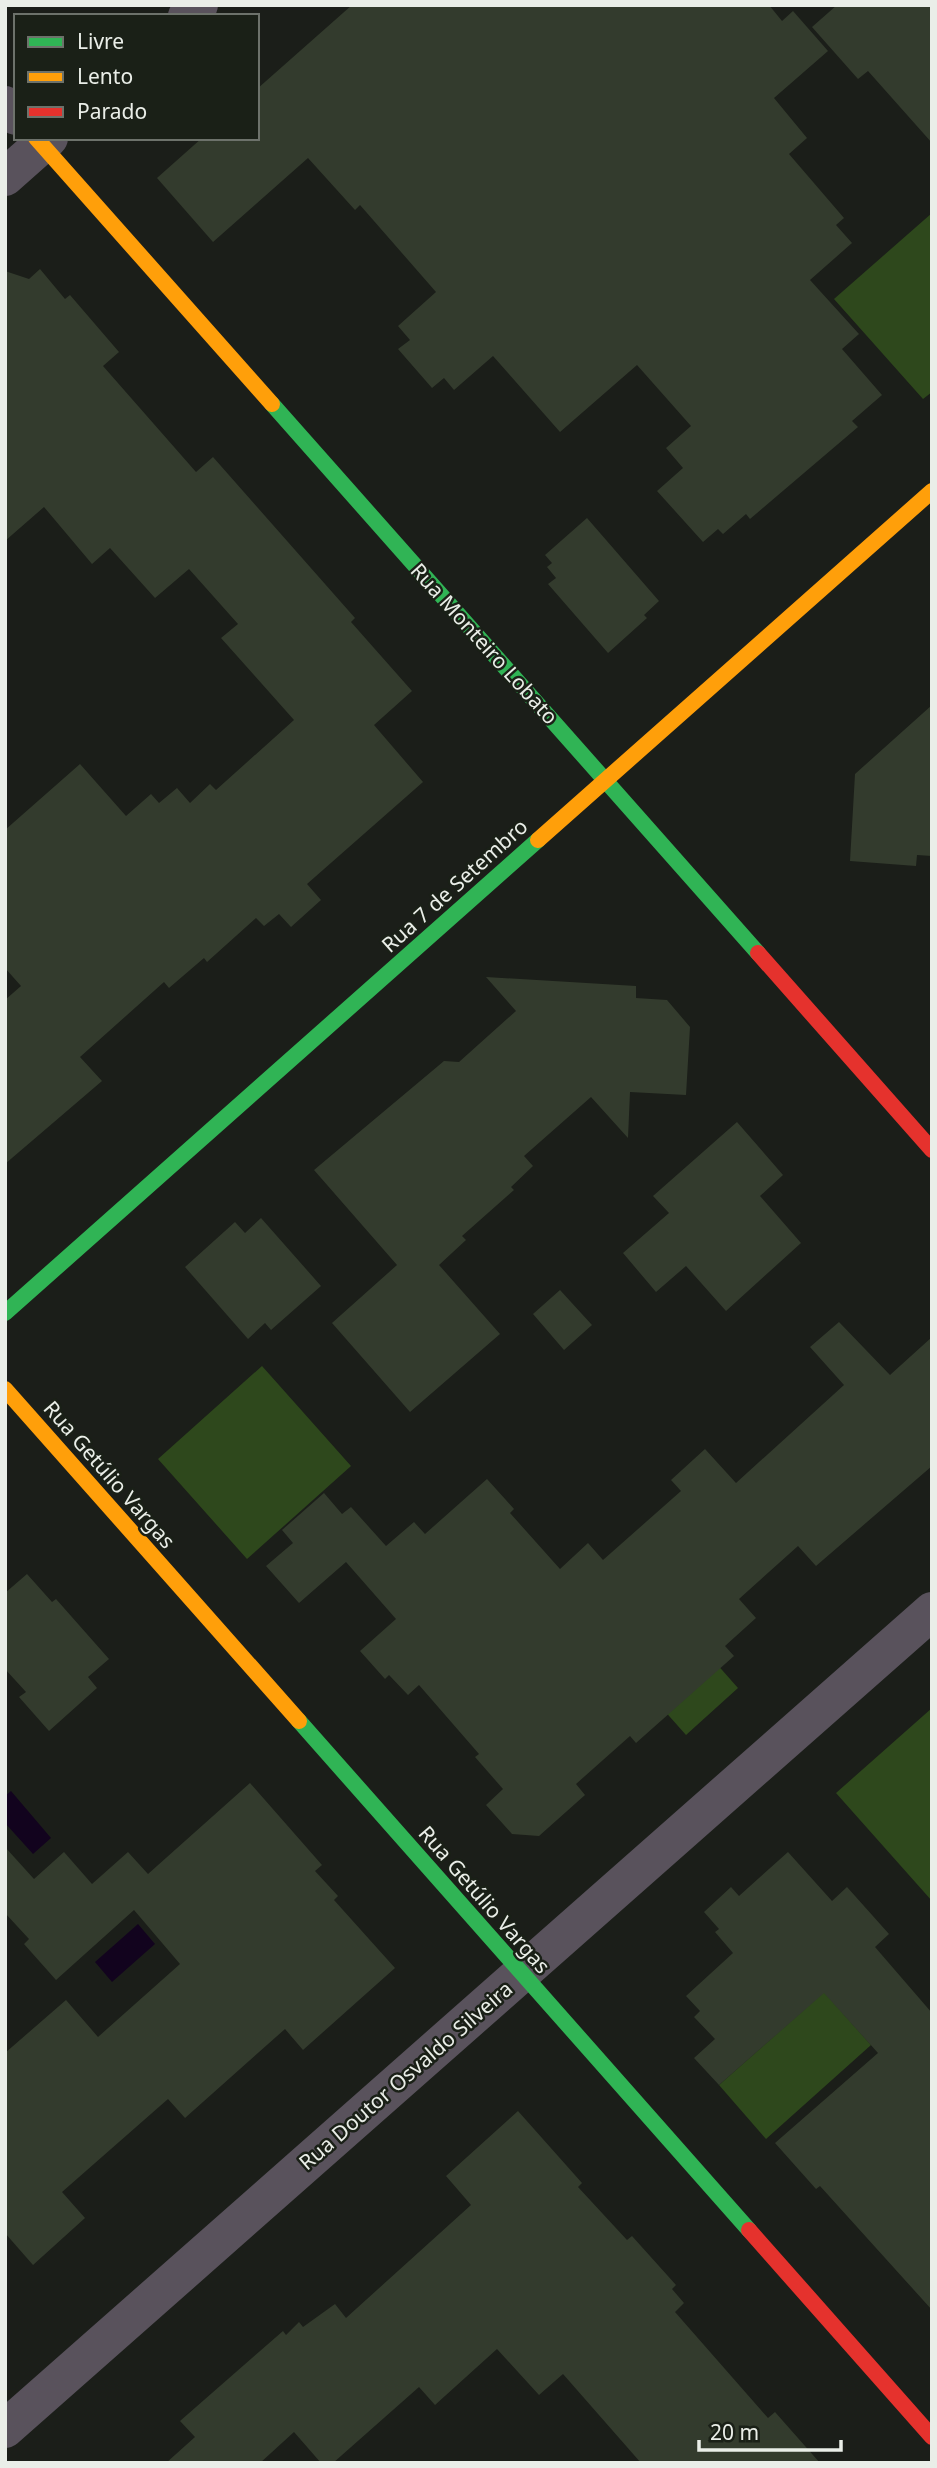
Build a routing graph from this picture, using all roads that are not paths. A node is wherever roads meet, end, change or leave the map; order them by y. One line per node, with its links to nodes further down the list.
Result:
1 (42, 140): 2 (street); 4 (street, Rua Monteiro Lobato)
2 (5, 177)
3 (932, 491): 4 (street, Rua 7 de Setembro)
4 (605, 781): 5 (street, Rua Monteiro Lobato); 6 (street, Rua 7 de Setembro)
5 (932, 1150)
6 (5, 1313)
7 (5, 1389): 9 (street, Rua Getúlio Vargas)
8 (932, 1611): 9 (street, Rua Doutor Osvaldo Silveira)
9 (521, 1974): 10 (street, Rua Doutor Osvaldo Silveira); 11 (street, Rua Getúlio Vargas)
10 (5, 2429)
11 (932, 2437)

